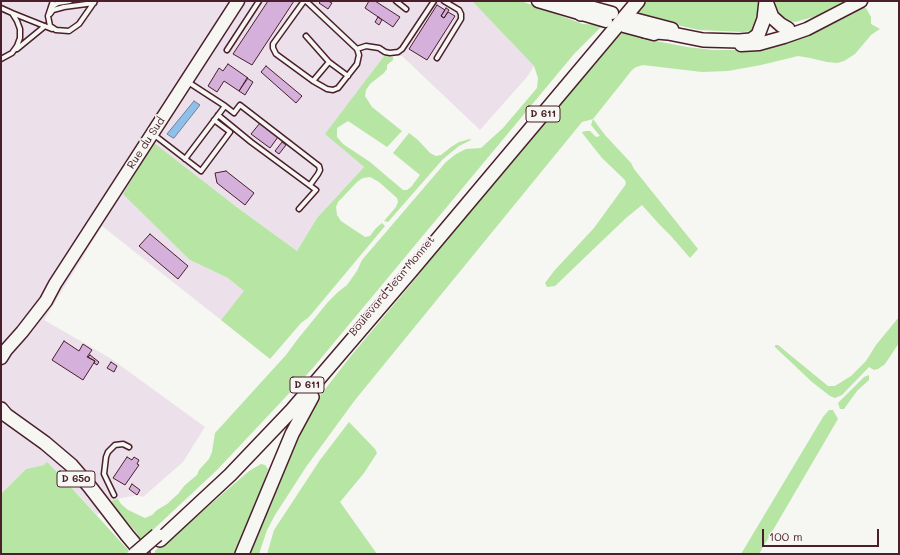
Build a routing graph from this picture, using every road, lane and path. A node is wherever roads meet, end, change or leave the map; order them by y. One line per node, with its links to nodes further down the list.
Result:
1 (53, 1): 17 (lane)
2 (70, 1): 17 (lane)
3 (238, 1): 37 (street, Rue du Sud)
4 (260, 1): 31 (lane)
5 (305, 1): 30 (lane); 38 (lane)
6 (396, 1): 19 (lane)
7 (434, 1): 30 (lane)
8 (444, 1): 15 (lane)
9 (538, 1): 21 (street)
10 (567, 1): 21 (main road); 21 (street)
11 (631, 1): 54 (main road, Boulevard Jean Monnet / D 611)
12 (638, 1): 46 (main road, Boulevard Jean Monnet / D 611)
13 (861, 1): 23 (street)
14 (95, 2): 22 (lane); 26 (lane)
15 (449, 2): 33 (lane)
16 (766, 2): 25 (main road); 28 (main road)
17 (51, 7): 22 (lane)
18 (1, 8): 20 (lane)
19 (406, 9)
20 (12, 13): 24 (lane); 32 (lane)
21 (581, 14)
22 (48, 16): 26 (lane)
23 (821, 22): 25 (street); 27 (street)
24 (45, 26): 26 (lane); 32 (lane)
25 (788, 28): 28 (street)
26 (56, 30)
27 (645, 31): 28 (main road); 28 (street)
28 (758, 35)
29 (306, 36): 35 (lane)
30 (357, 49): 36 (lane)
31 (227, 50)
32 (12, 53): 34 (lane)
33 (437, 58)
34 (1, 59)
35 (329, 62): 36 (lane); 38 (lane)
36 (348, 76): 38 (lane)
37 (186, 81): 39 (lane); 42 (street, Rue du Sud)
38 (313, 81)
39 (225, 106): 40 (lane); 44 (lane)
40 (218, 115): 41 (lane); 44 (lane)
41 (214, 120): 43 (lane); 43 (lane)
42 (152, 134): 43 (lane); 47 (street, Rue du Sud)
43 (185, 158)
44 (310, 185): 45 (lane)
45 (299, 209)
46 (448, 227): 54 (main road, Boulevard Jean Monnet / D 611); 57 (main road)
47 (55, 284): 48 (street, Rue du Sud); 49 (street, Rue du Sud)
48 (1, 346)
49 (1, 358)
50 (1, 409): 56 (main road)
51 (1, 420): 55 (main road, D 650)
52 (129, 447): 53 (lane)
53 (114, 495)
54 (159, 537): 55 (main road, Boulevard Jean Monnet / D 611, bridge); 56 (main road, Boulevard Jean Monnet / D 611)
55 (135, 554)
56 (143, 554)
57 (242, 554)

